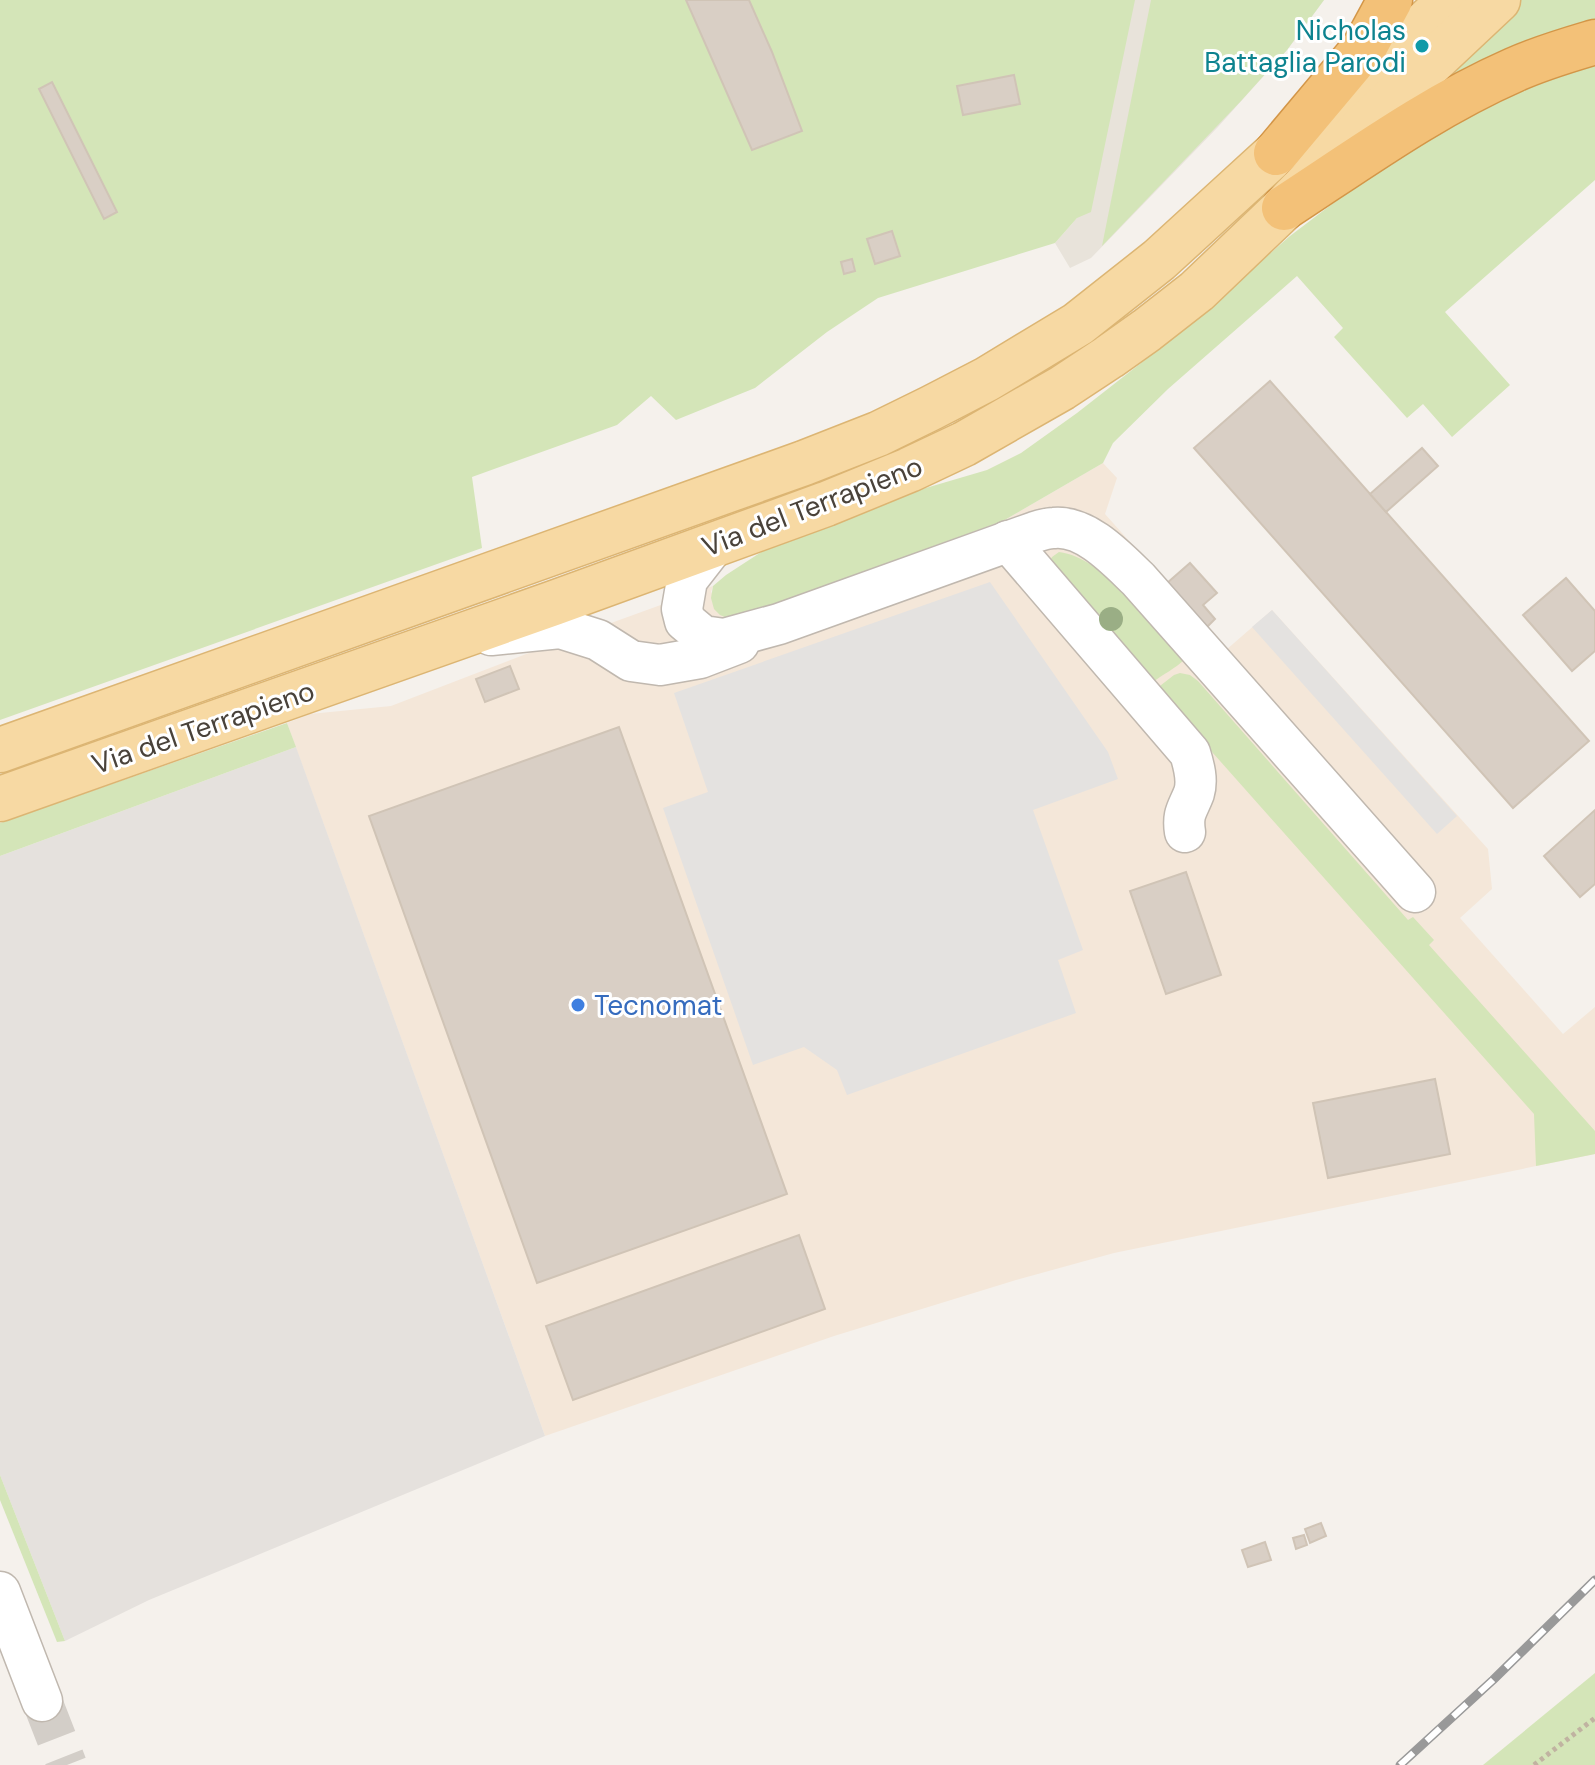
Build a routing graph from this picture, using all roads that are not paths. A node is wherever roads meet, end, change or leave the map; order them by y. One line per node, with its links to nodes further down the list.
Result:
1 (1390, 0): 5 (highway)
2 (1450, 0): 5 (main road, Via del Terrapieno)
3 (1498, 0): 6 (main road, Via del Terrapieno)
4 (1595, 42): 6 (highway)
5 (1276, 153): 11 (main road, Via del Terrapieno)
6 (1284, 208): 8 (main road, Via del Terrapieno)
7 (1008, 541): 9 (street); 13 (street); 14 (street)
8 (715, 544): 9 (street); 10 (main road, Via del Terrapieno)
9 (779, 624): 10 (street)
10 (444, 642): 12 (main road, Via del Terrapieno)
11 (0, 750)
12 (0, 799)
13 (1185, 832)
14 (1415, 892)
15 (0, 1592): 16 (street)
16 (42, 1701)

